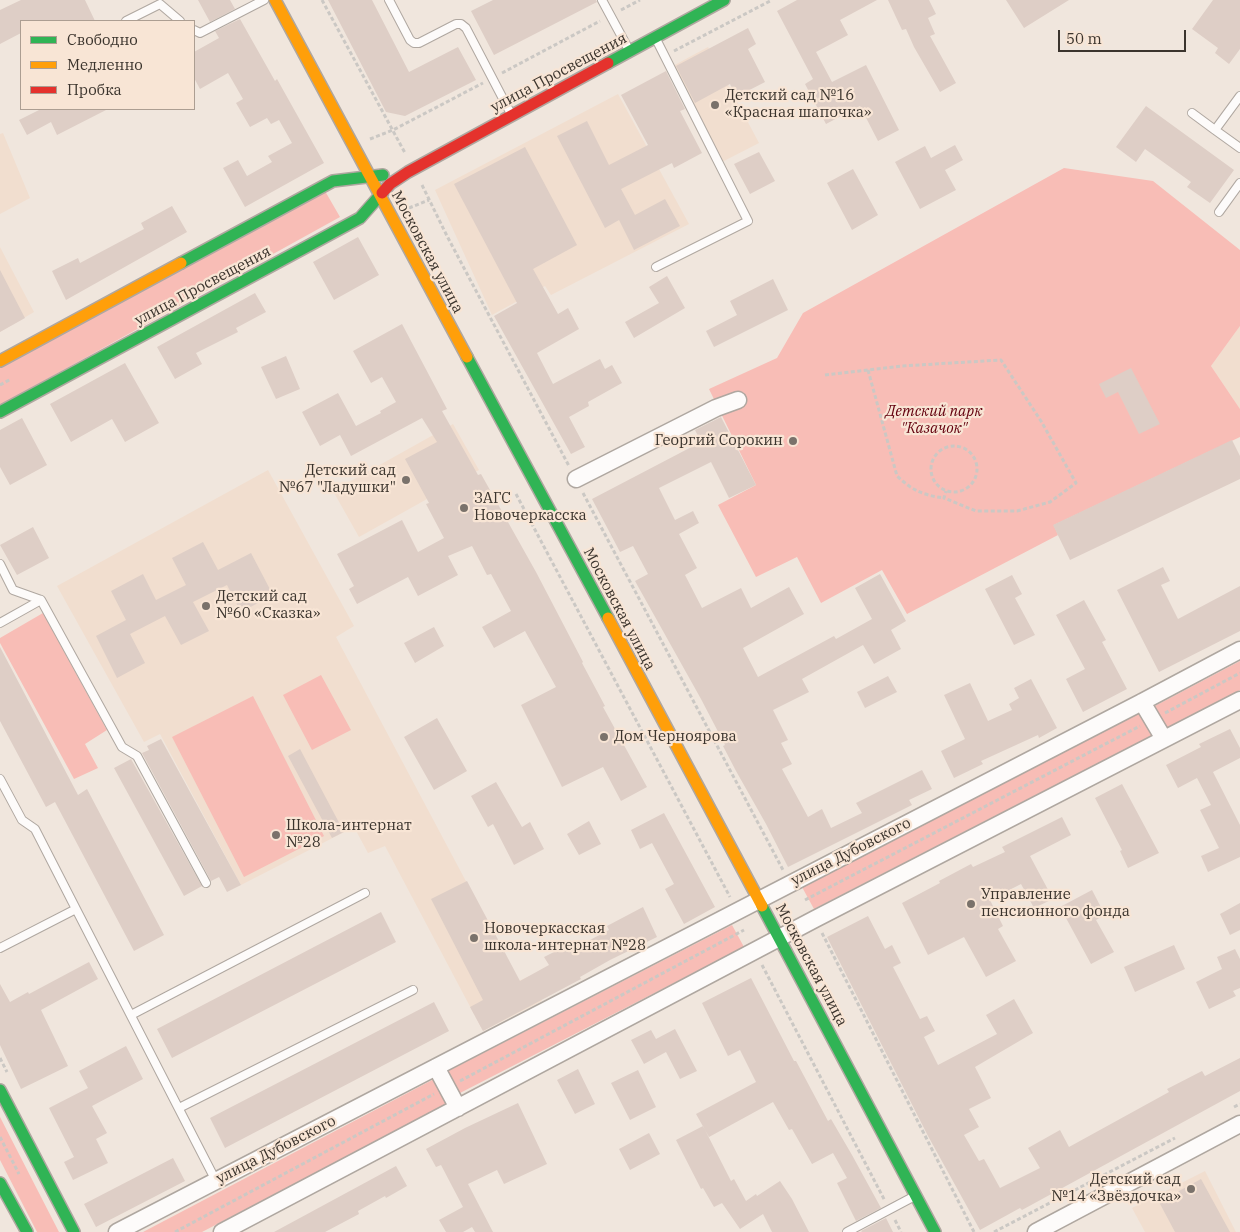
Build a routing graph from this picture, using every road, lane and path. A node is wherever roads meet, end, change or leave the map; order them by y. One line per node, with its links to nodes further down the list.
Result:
1 (264, 0): 9 (lane)
2 (275, 0): 18 (main road, Московская улица)
3 (322, 0): 17 (path)
4 (389, 0): 14 (lane)
5 (602, 0): 11 (lane)
6 (724, 0): 10 (main road, улица Просвещения)
7 (128, 20): 8 (lane)
8 (179, 20)
9 (195, 30)
10 (655, 38): 11 (main road, улица Просвещения); 23 (lane)
11 (630, 52): 14 (main road, улица Просвещения)
12 (1240, 96): 15 (lane)
13 (1192, 113): 15 (lane)
14 (511, 116): 17 (main road, улица Просвещения)
15 (1215, 130): 16 (lane)
16 (1240, 148)
17 (411, 170): 19 (main road, улица Просвещения); 29 (path)
18 (370, 176): 19 (main road, улица Просвещения); 21 (main road, Московская улица); 24 (main road, улица Просвещения)
19 (388, 180): 21 (main road, улица Просвещения)
20 (1240, 183): 22 (lane)
21 (381, 197): 28 (main road, улица Просвещения); 46 (main road, Московская улица)
22 (1219, 212)
23 (656, 267)
24 (0, 361)
25 (868, 370): 26 (path); 31 (path); 31 (path)
26 (825, 374)
27 (738, 400): 29 (street)
28 (0, 412)
29 (576, 479): 43 (path)
30 (946, 491): 30 (path); 31 (path)
31 (944, 498)
32 (0, 564): 33 (lane)
33 (41, 600): 34 (lane); 44 (lane)
34 (0, 623)
35 (633, 641): 46 (main road, Московская улица)
36 (1240, 650): 39 (street, улица Дубовского)
37 (1240, 673): 40 (path)
38 (1240, 700): 41 (street)
39 (1142, 702): 40 (street); 43 (street, улица Дубовского)
40 (1152, 720): 41 (street); 47 (path)
41 (1164, 739): 50 (street)
42 (0, 779): 48 (lane)
43 (791, 878): 46 (street, улица Дубовского); 47 (path)
44 (206, 883)
45 (365, 893): 55 (lane)
46 (763, 897): 49 (street, улица Дубовского); 51 (main road, Московская улица)
47 (806, 900): 50 (path)
48 (76, 909): 52 (lane); 55 (lane)
49 (735, 913): 53 (path); 56 (street, улица Дубовского)
50 (816, 919): 51 (street); 77 (path)
51 (784, 936): 53 (street); 66 (main road, Московская улица); 76 (main road, Московская улица)
52 (0, 948)
53 (754, 951): 60 (street); 67 (path)
54 (413, 990): 59 (lane)
55 (131, 1016): 59 (lane)
56 (436, 1067): 60 (street); 64 (street, улица Дубовского)
57 (0, 1090): 70 (main road)
58 (1240, 1104): 61 (path)
59 (179, 1108): 64 (lane)
60 (458, 1108): 72 (street)
61 (1231, 1109)
62 (1240, 1124): 79 (street)
63 (1178, 1136): 78 (path)
64 (216, 1180): 71 (street, улица Дубовского)
65 (0, 1182): 69 (main road)
66 (916, 1196): 73 (lane); 75 (main road, Московская улица)
67 (888, 1206)
68 (892, 1214): 74 (path)
69 (27, 1232)
70 (74, 1232)
71 (117, 1232)
72 (222, 1232)
73 (847, 1232)
74 (902, 1232)
75 (936, 1232)
76 (946, 1232)
77 (974, 1232)
78 (994, 1232)
79 (1036, 1232)

